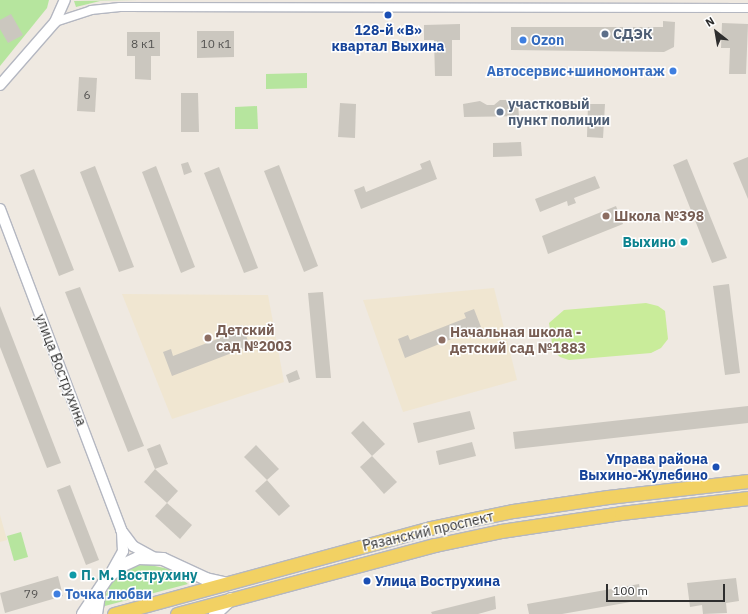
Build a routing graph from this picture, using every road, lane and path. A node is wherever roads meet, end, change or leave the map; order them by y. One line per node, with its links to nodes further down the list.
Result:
1 (65, 0): 5 (street)
2 (155, 0): 3 (street)
3 (164, 6): 4 (street); 5 (street)
4 (748, 8)
5 (55, 22): 6 (street)
6 (0, 85)
7 (0, 209): 10 (street, улица Вострухина)
8 (748, 481): 14 (main road, Рязанский проспект)
9 (748, 498): 16 (main road, Рязанский проспект)
10 (121, 530): 11 (street, улица Вострухина); 13 (street, улица Вострухина)
11 (153, 557): 12 (main road); 13 (main road)
12 (181, 566): 14 (main road); 15 (main road)
13 (105, 581): 17 (main road); 18 (main road)
14 (228, 584): 15 (main road, Рязанский проспект)
15 (202, 591): 16 (main road); 19 (main road, Рязанский проспект)
16 (208, 611): 20 (main road, Рязанский проспект)
17 (83, 614)
18 (96, 614)
19 (114, 614)
20 (177, 614)

